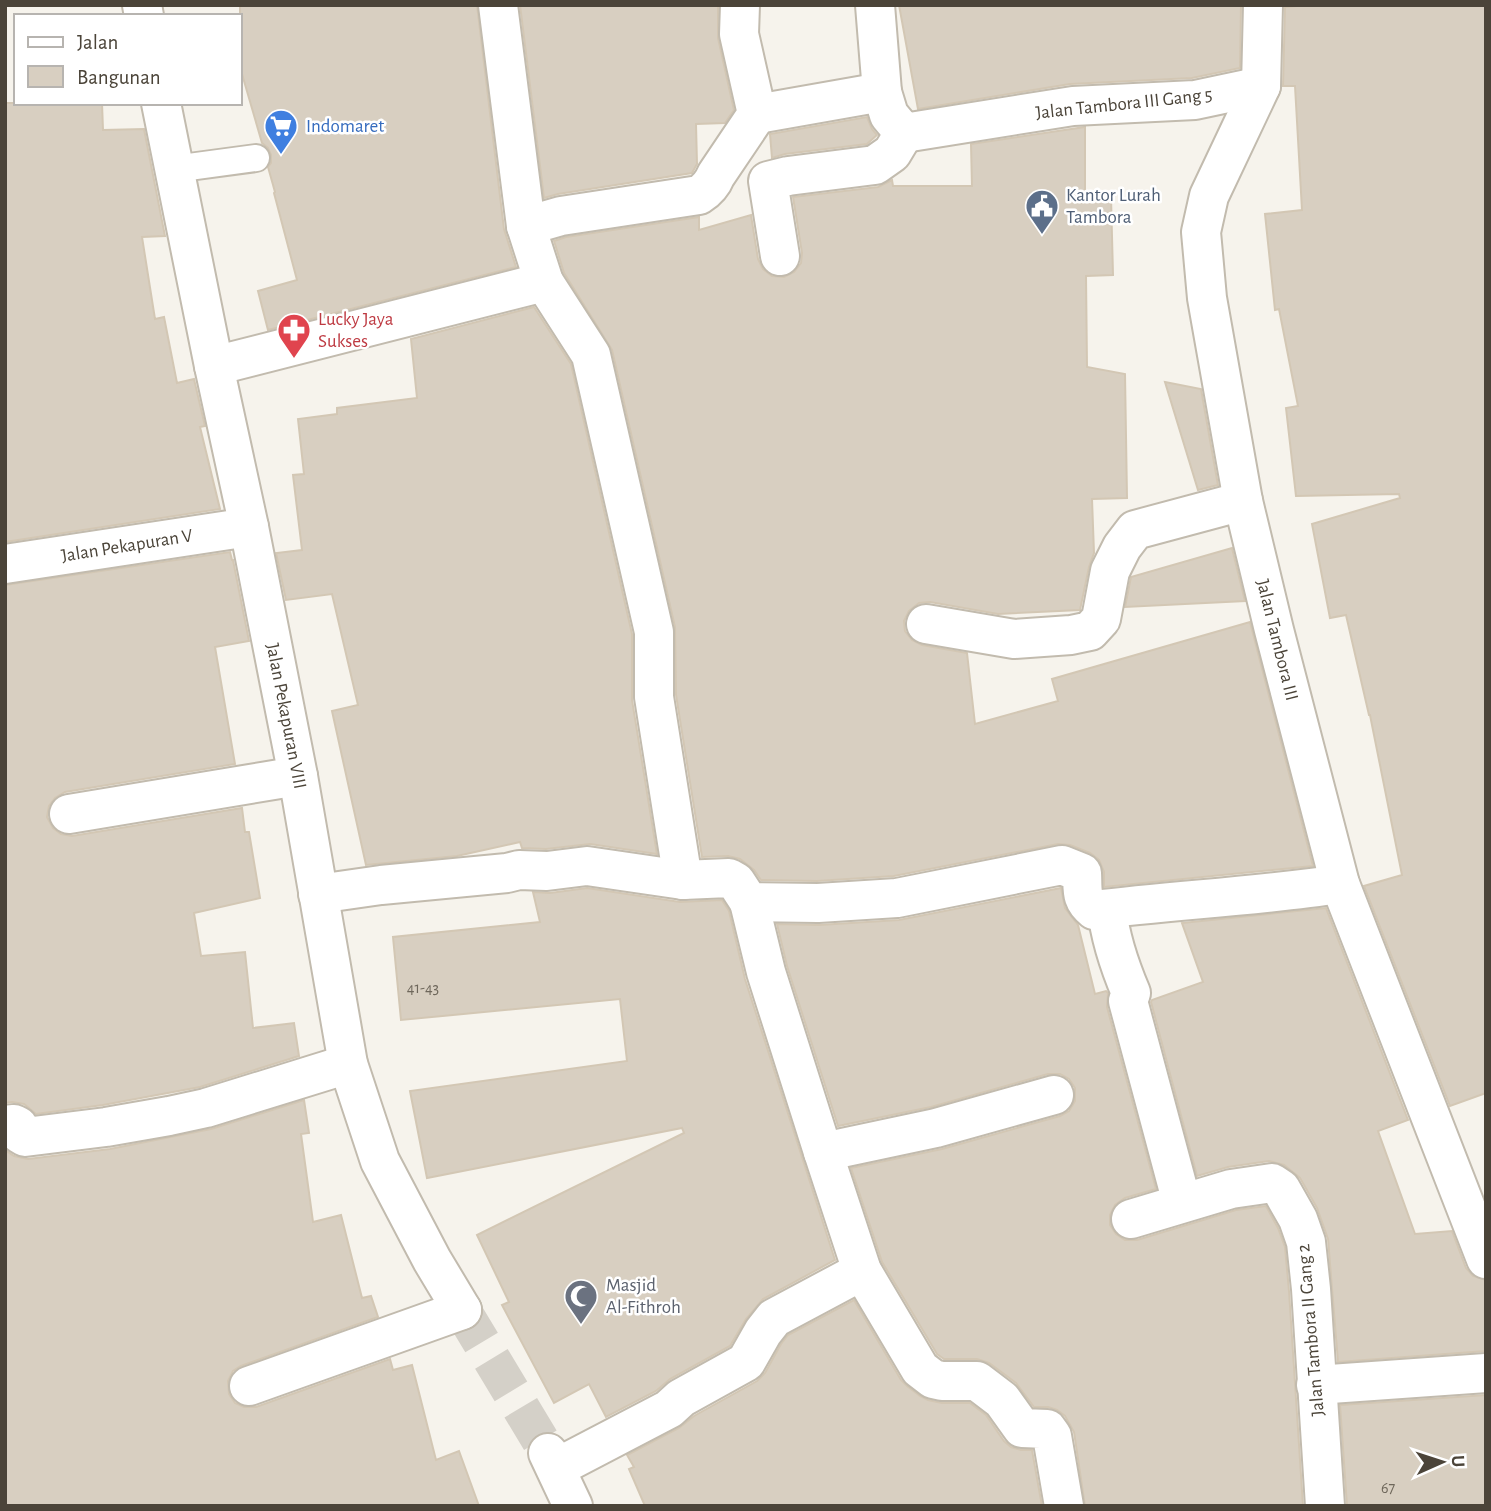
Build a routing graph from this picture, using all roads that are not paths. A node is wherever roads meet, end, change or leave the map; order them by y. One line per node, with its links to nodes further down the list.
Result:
1 (498, 5): 12 (street)
2 (740, 5): 8 (street)
3 (875, 5): 6 (street)
4 (1263, 5): 5 (street, Jalan Tambora III)
5 (1261, 86): 9 (street, Jalan Tambora III Gang 5); 16 (street, Jalan Tambora III)
6 (882, 92): 8 (street); 9 (street)
7 (161, 105): 11 (street, Jalan Pekapuran VIII)
8 (757, 114): 12 (street)
9 (904, 133): 13 (street)
10 (256, 158): 11 (lane)
11 (174, 169): 15 (street, Jalan Pekapuran VIII)
12 (526, 226): 14 (street)
13 (780, 256)
14 (544, 282): 15 (street); 22 (street)
15 (214, 366): 17 (street, Jalan Pekapuran VIII)
16 (1243, 500): 19 (street); 23 (street, Jalan Tambora III)
17 (249, 527): 18 (street, Jalan Pekapuran V); 20 (street, Jalan Pekapuran VIII)
18 (5, 564)
19 (926, 624)
20 (298, 776): 21 (street); 24 (street, Jalan Pekapuran VIII)
21 (69, 814)
22 (683, 880): 24 (street); 25 (street)
23 (1340, 884): 26 (street); 33 (street, Jalan Tambora III)
24 (318, 894): 27 (street, Jalan Pekapuran VIII)
25 (749, 902): 26 (street); 30 (street)
26 (1107, 909): 31 (street)
27 (348, 1063): 29 (street); 37 (street, Jalan Pekapuran VIII)
28 (1054, 1095): 30 (street)
29 (5, 1125)
30 (822, 1152): 34 (street)
31 (1182, 1203): 32 (street, Jalan Tambora II Gang 2); 36 (street, Jalan Tambora II Gang 2)
32 (1131, 1219)
33 (1486, 1259)
34 (862, 1271): 38 (street); 39 (street)
35 (1486, 1373): 36 (street)
36 (1316, 1385): 40 (street, Jalan Tambora II Gang 2)
37 (249, 1386)
38 (573, 1506)
39 (1064, 1506)
40 (1325, 1506)

